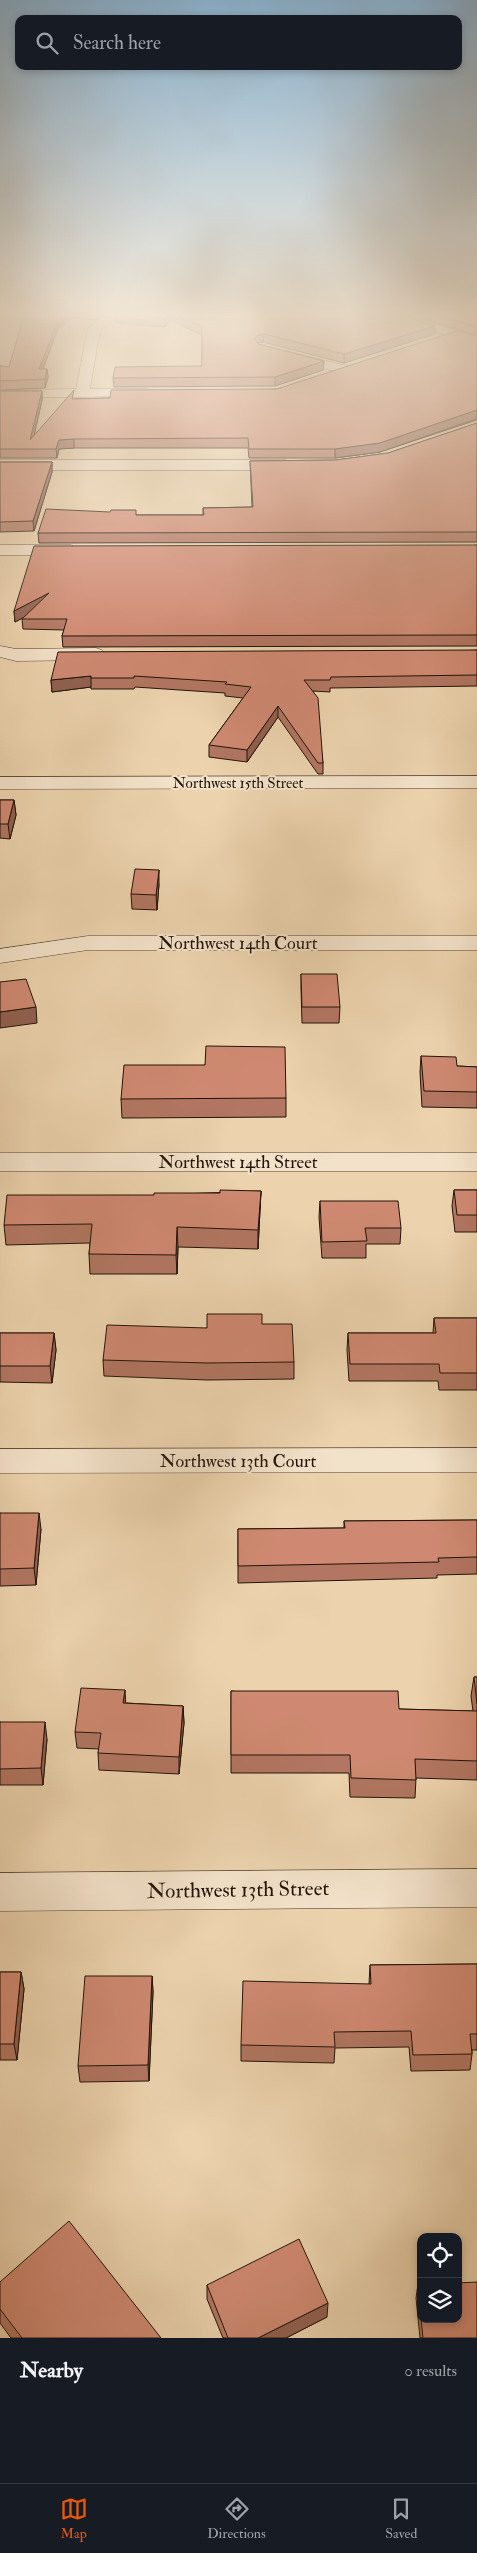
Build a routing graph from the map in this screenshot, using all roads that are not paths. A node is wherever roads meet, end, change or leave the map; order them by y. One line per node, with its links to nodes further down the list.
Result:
1 (0, 465): 2 (street)
2 (300, 465)
3 (0, 550): 4 (street)
4 (90, 550)
5 (0, 650): 6 (street)
6 (114, 654)
7 (477, 782): 8 (street, Northwest 15th Street)
8 (0, 783)
9 (477, 943): 10 (street, Northwest 14th Court)
10 (0, 956)
11 (0, 1162): 12 (street, Northwest 14th Street)
12 (477, 1162)
13 (477, 1460): 14 (street, Northwest 13th Court)
14 (0, 1461)
15 (477, 1888): 16 (street, Northwest 13th Street)
16 (0, 1892)

